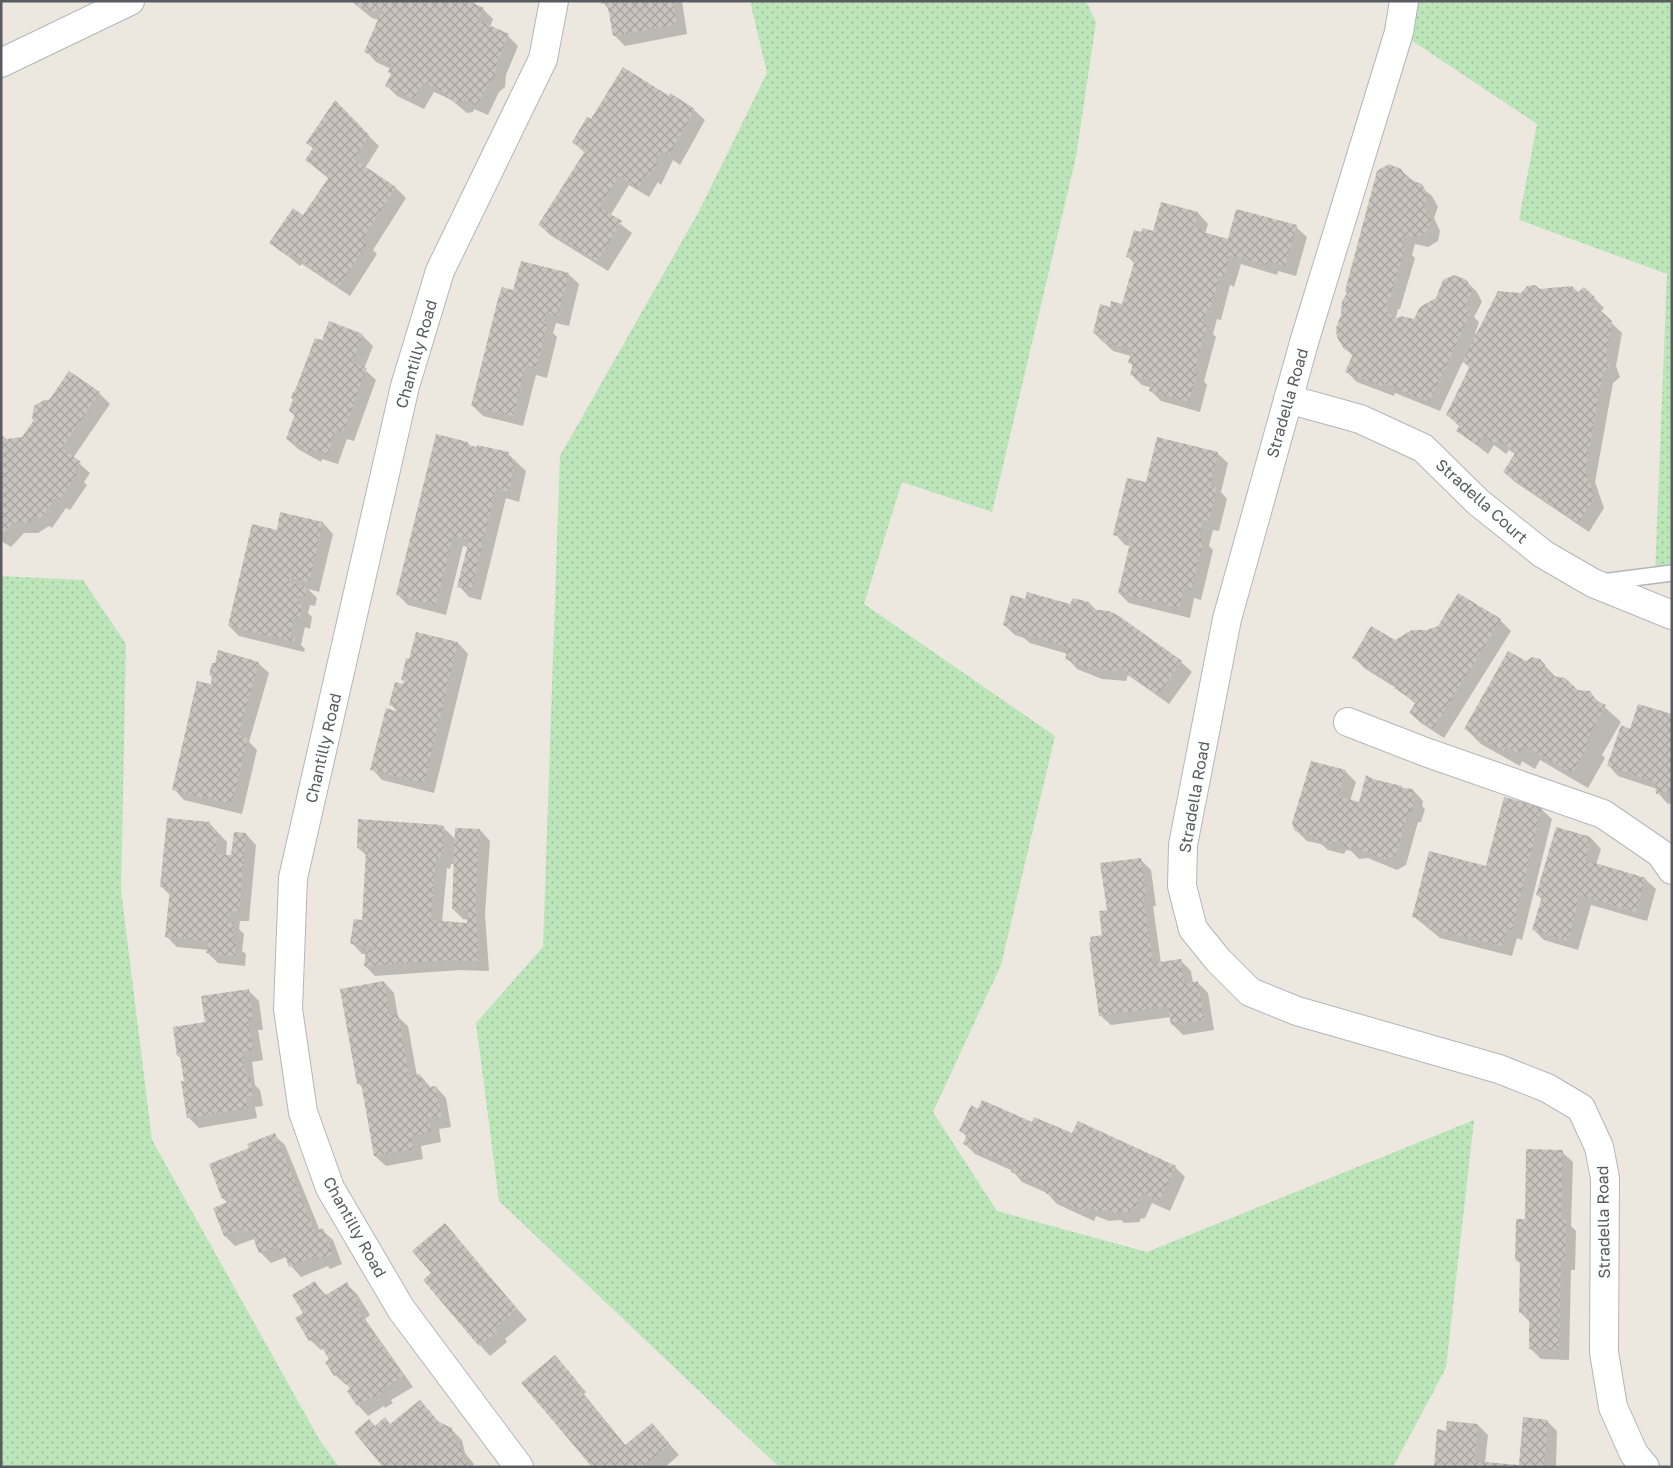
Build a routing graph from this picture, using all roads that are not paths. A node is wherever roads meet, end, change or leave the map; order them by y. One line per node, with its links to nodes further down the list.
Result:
1 (130, 1): 4 (street)
2 (554, 1): 11 (street, Chantilly Road)
3 (1404, 1): 5 (street, Stradella Road)
4 (1, 63)
5 (1288, 399): 7 (street, Stradella Court); 12 (street, Stradella Road)
6 (1672, 573): 7 (lane)
7 (1593, 583): 8 (street, Stradella Court)
8 (1672, 615)
9 (1348, 722): 10 (street)
10 (1672, 870)
11 (520, 1467)
12 (1645, 1467)

